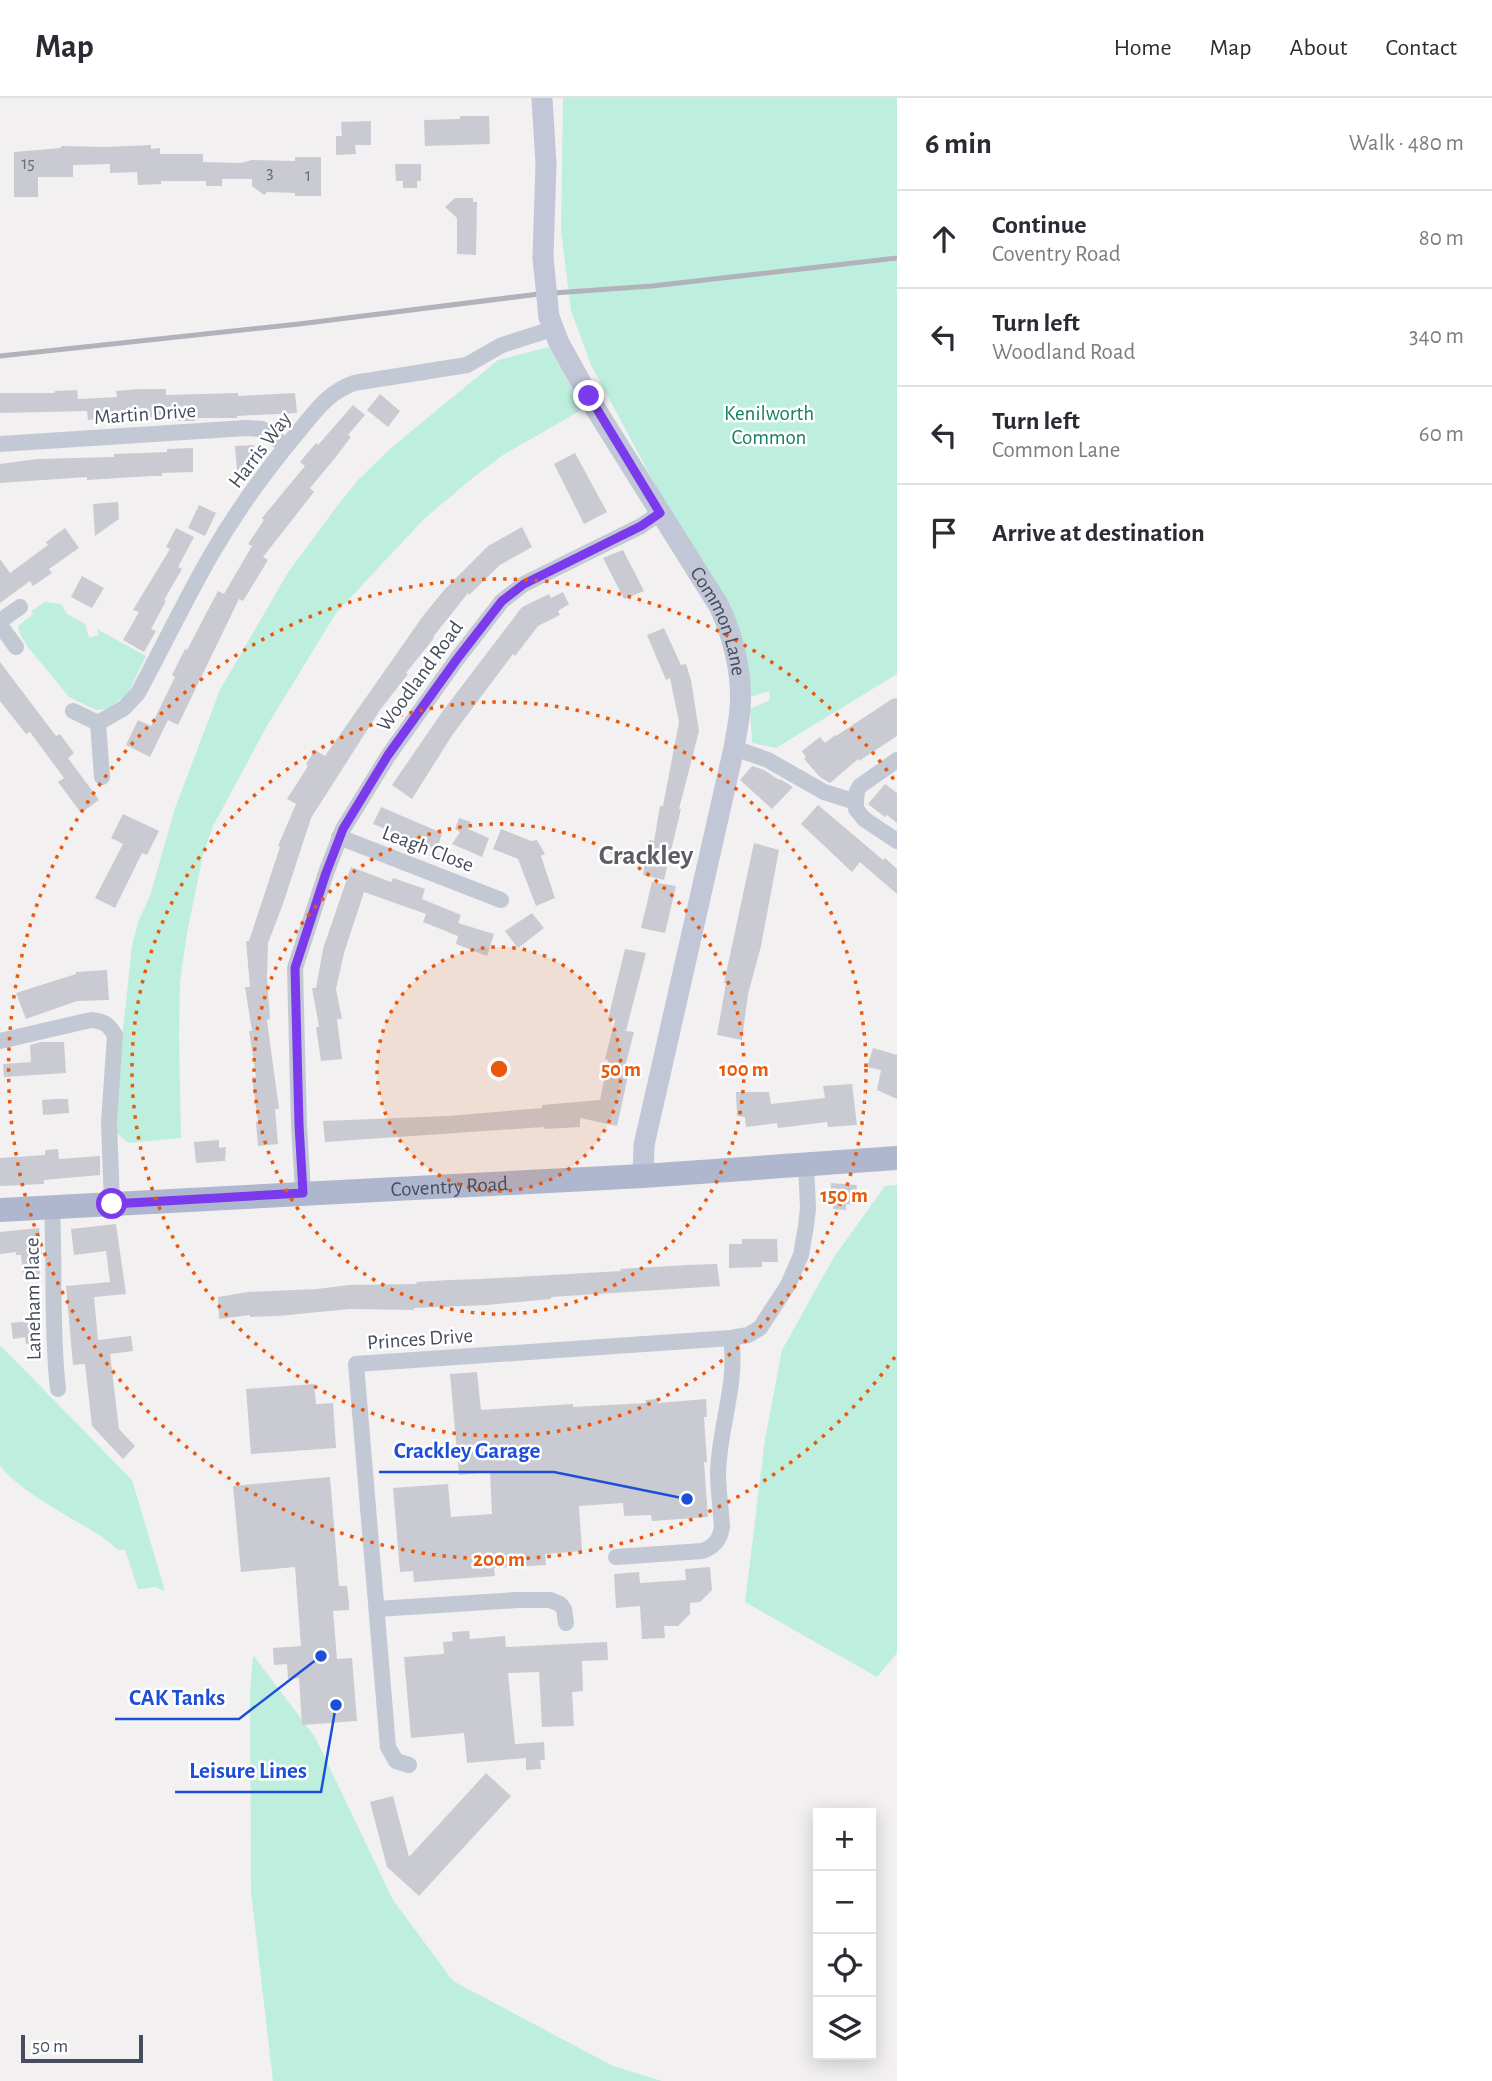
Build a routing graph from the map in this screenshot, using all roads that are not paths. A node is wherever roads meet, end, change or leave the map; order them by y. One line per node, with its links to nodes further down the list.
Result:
1 (542, 98): 2 (street, Common Lane, bridge)
2 (553, 330): 4 (street, Harris Way); 5 (street, Common Lane)
3 (0, 444): 4 (street, Martin Drive)
4 (286, 446): 10 (street, Harris Way)
5 (660, 513): 11 (street, Common Lane); 15 (street, Woodland Road)
6 (20, 607): 7 (street)
7 (0, 623): 8 (street)
8 (16, 647)
9 (73, 711): 10 (street)
10 (98, 723): 13 (street)
11 (734, 748): 14 (street); 21 (street, Common Lane)
12 (897, 760): 14 (street)
13 (102, 777)
14 (856, 802): 16 (street)
15 (339, 837): 17 (street, Leagh Close); 22 (street, Woodland Road)
16 (897, 841)
17 (501, 900)
18 (0, 1041): 23 (street)
19 (897, 1158): 20 (main road, Coventry Road)
20 (806, 1164): 21 (main road, Coventry Road); 26 (street, Princes Drive)
21 (643, 1176): 22 (main road, Coventry Road)
22 (303, 1193): 23 (main road, Coventry Road)
23 (112, 1204): 24 (main road, Coventry Road)
24 (52, 1208): 25 (main road, Coventry Road); 27 (street, Laneham Place)
25 (0, 1210)
26 (731, 1339): 28 (street); 29 (street, Princes Drive)
27 (58, 1389)
28 (616, 1557)
29 (377, 1609): 30 (street); 31 (street, Princes Drive)
30 (566, 1623)
31 (409, 1765)

